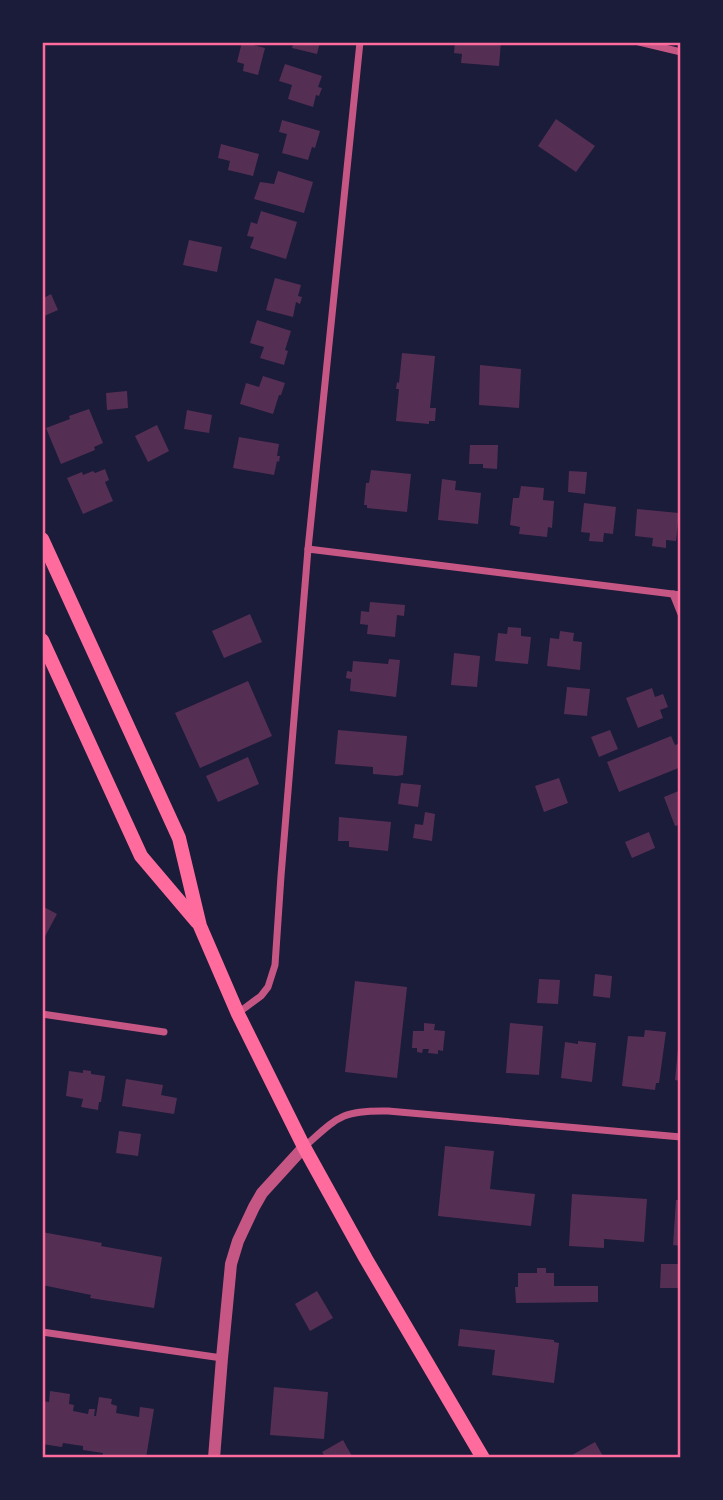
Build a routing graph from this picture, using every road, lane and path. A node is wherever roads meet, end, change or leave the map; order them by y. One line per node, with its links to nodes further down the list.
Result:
1 (360, 42): 5 (street)
2 (639, 42): 3 (street)
3 (681, 52)
4 (42, 540): 9 (main road)
5 (308, 549): 6 (street); 11 (street)
6 (677, 594): 7 (street)
7 (681, 614)
8 (42, 640): 9 (main road)
9 (200, 926): 11 (main road)
10 (42, 1014): 12 (street)
11 (238, 1014): 14 (main road)
12 (164, 1032)
13 (681, 1137): 14 (street)
14 (304, 1147): 16 (street); 18 (main road)
15 (42, 1332): 16 (street)
16 (222, 1358): 17 (street)
17 (214, 1458)
18 (483, 1458)

